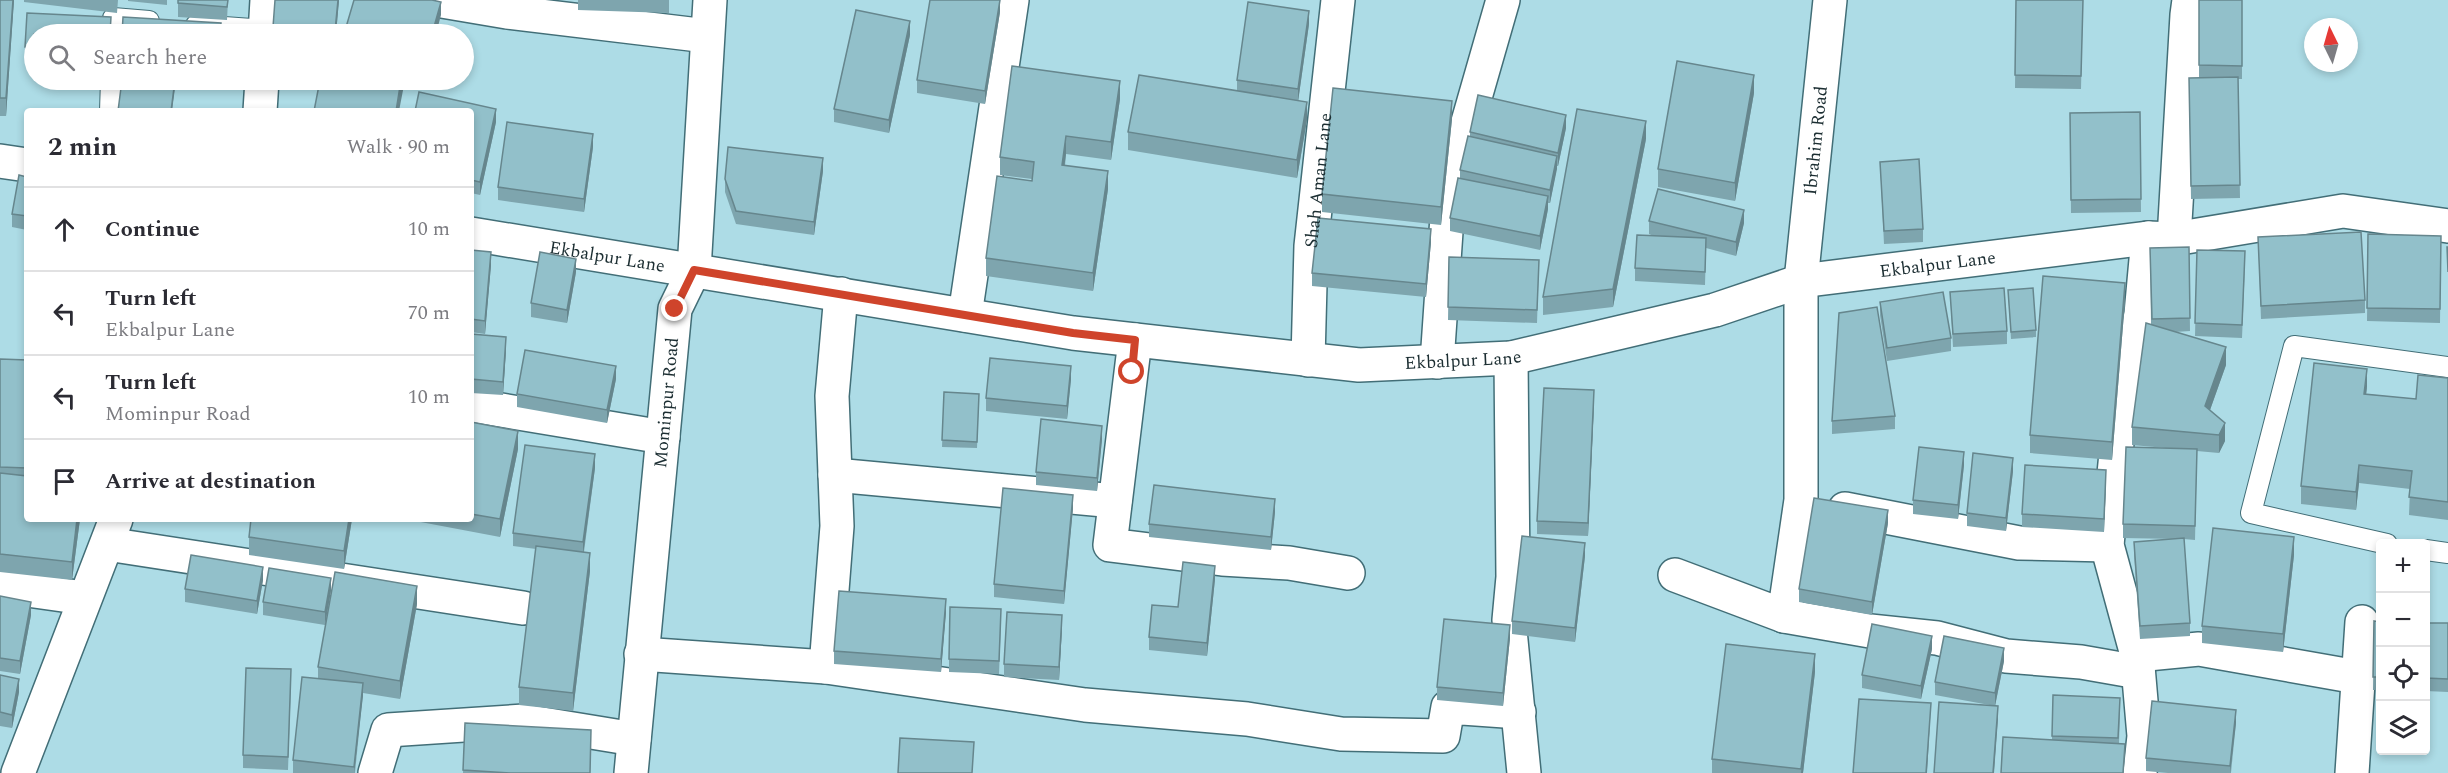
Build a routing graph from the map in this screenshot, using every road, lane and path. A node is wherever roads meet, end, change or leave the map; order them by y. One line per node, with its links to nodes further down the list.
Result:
1 (436, 0): 10 (street)
2 (710, 0): 10 (street, Mominpur Road)
3 (1012, 0): 23 (street)
4 (1338, 0): 26 (street, Shah Aman Lane)
5 (1503, 0): 27 (street)
6 (1830, 0): 21 (street, Ibrahim Road)
7 (2190, 0): 19 (street)
8 (265, 22): 9 (lane)
9 (113, 24)
10 (707, 36): 20 (street, Mominpur Road)
11 (111, 90): 13 (lane)
12 (261, 90): 14 (street)
13 (110, 108)
14 (260, 108)
15 (0, 160): 16 (street)
16 (24, 164)
17 (2448, 226): 19 (street, Ekbalpur Lane)
18 (474, 234): 20 (street, Ekbalpur Lane)
19 (2161, 238): 21 (street, Ekbalpur Lane); 36 (street)
20 (694, 270): 22 (street, Ekbalpur Lane); 30 (street, Mominpur Road)
21 (1801, 281): 25 (street, Ekbalpur Lane); 32 (street, Ibrahim Road)
22 (841, 294): 23 (street, Ekbalpur Lane); 31 (street)
23 (965, 315): 24 (street, Ekbalpur Lane)
24 (1135, 340): 26 (street, Ekbalpur Lane); 33 (street)
25 (1510, 358): 27 (street, Ekbalpur Lane); 50 (street)
26 (1308, 360): 27 (street, Ekbalpur Lane)
27 (1437, 362)
28 (2448, 367): 35 (lane)
29 (474, 406): 30 (street)
30 (663, 437): 46 (street, Mominpur Road)
31 (836, 475): 33 (street); 48 (street)
32 (1801, 500): 36 (street); 44 (street, Ibrahim Road)
33 (1115, 501): 39 (street)
34 (111, 531): 42 (street); 43 (street)
35 (2376, 541)
36 (2107, 545): 47 (street)
37 (2430, 551): 38 (lane)
38 (2448, 553)
39 (1348, 573)
40 (1675, 575): 44 (street)
41 (0, 586): 42 (street)
42 (84, 598): 52 (street)
43 (522, 608)
44 (1784, 616): 47 (street)
45 (2362, 622): 49 (street)
46 (642, 654): 48 (street); 51 (street, Mominpur Road)
47 (2137, 663): 49 (street); 56 (street)
48 (826, 667): 50 (street)
49 (2357, 677): 57 (street)
50 (1519, 712): 55 (street)
51 (634, 739): 53 (street); 54 (street, Mominpur Road)
52 (18, 773)
53 (375, 773)
54 (631, 773)
55 (1524, 773)
56 (2140, 773)
57 (2352, 773)

